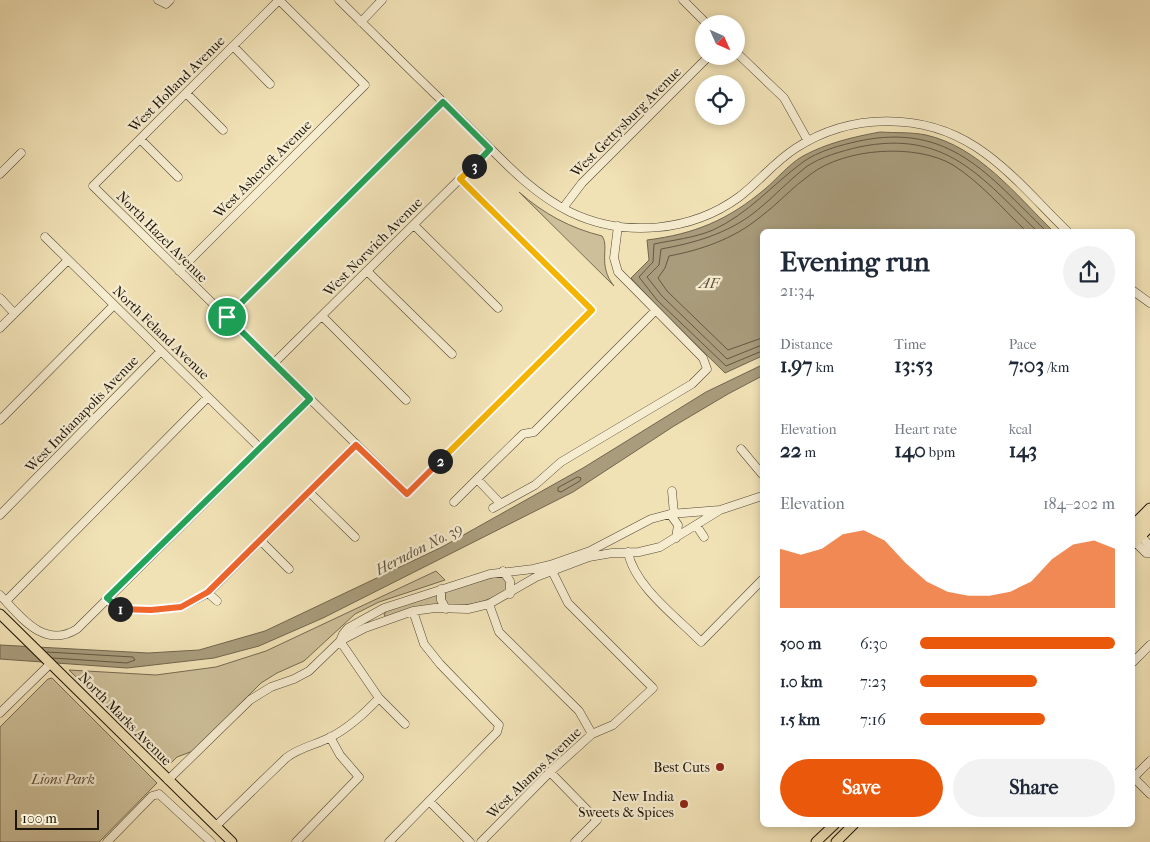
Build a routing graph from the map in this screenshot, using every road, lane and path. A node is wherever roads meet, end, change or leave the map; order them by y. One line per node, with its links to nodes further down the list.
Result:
1 (158, 0): 2 (street)
2 (170, 0)
3 (279, 0): 9 (street, West Holland Avenue); 30 (street, West Ashcroft Avenue)
4 (339, 0): 8 (street)
5 (382, 0): 8 (street)
6 (687, 1): 7 (street)
7 (699, 15)
8 (361, 22): 14 (street)
9 (233, 46): 12 (street); 13 (street, West Holland Avenue)
10 (745, 61): 17 (street)
11 (700, 65): 24 (street, West Gettysburg Avenue)
12 (270, 84)
13 (186, 93): 15 (street); 16 (street, West Holland Avenue)
14 (443, 102): 18 (street); 40 (street)
15 (223, 130)
16 (140, 139): 21 (street); 23 (street, West Holland Avenue)
17 (808, 141): 26 (street); 27 (street)
18 (490, 149): 22 (street, West Norwich Avenue); 24 (street)
19 (21, 153): 20 (street)
20 (0, 174)
21 (178, 177)
22 (460, 179): 25 (street, West Norwich Avenue); 49 (street, North Hazel Avenue)
23 (93, 186): 30 (street, North Hazel Avenue)
24 (563, 208): 26 (street)
25 (414, 225): 31 (street, West Norwich Avenue); 36 (street)
26 (618, 226): 37 (street)
27 (1065, 229)
28 (44, 237): 29 (street, North Feland Avenue)
29 (68, 260): 35 (street, North Feland Avenue); 38 (street)
30 (179, 271): 40 (street, North Hazel Avenue)
31 (367, 271): 39 (street, West Norwich Avenue); 43 (street)
32 (1135, 292): 34 (street)
33 (0, 298): 38 (street)
34 (1150, 303)
35 (114, 306): 42 (street, North Feland Avenue); 48 (street)
36 (498, 308)
37 (655, 311): 53 (street); 58 (street)
38 (14, 313): 41 (street)
39 (322, 316): 44 (street, West Norwich Avenue); 47 (street)
40 (227, 317): 44 (street, North Hazel Avenue)
41 (0, 328)
42 (161, 351): 45 (street, North Feland Avenue); 63 (street, West Indianapolis Avenue)
43 (452, 354)
44 (274, 364): 46 (street, North Hazel Avenue)
45 (208, 397): 50 (street, North Feland Avenue); 86 (street)
46 (310, 399): 49 (street, North Hazel Avenue); 50 (street)
47 (406, 400)
48 (0, 420)
49 (356, 445): 55 (street)
50 (260, 447): 84 (street)
51 (741, 449): 52 (street)
52 (760, 472)
53 (477, 480): 57 (street); 58 (street)
54 (672, 491): 62 (street)
55 (308, 492): 68 (street); 71 (street)
56 (760, 497): 61 (street)
57 (454, 502)
58 (500, 503): 59 (street)
59 (493, 508)
60 (1150, 508): 65 (main road)
61 (720, 510): 62 (street); 66 (street)
62 (672, 514): 70 (street); 76 (street)
63 (0, 515)
64 (1150, 518): 72 (main road)
65 (1135, 523)
66 (696, 525): 69 (street); 70 (street)
67 (1150, 527): 72 (main road)
68 (355, 537)
69 (704, 537)
70 (676, 538): 74 (street)
71 (260, 540): 77 (street); 81 (street)
72 (1136, 541): 73 (street); 75 (street)
73 (1150, 546)
74 (628, 552): 76 (street); 79 (street)
75 (1150, 553)
76 (551, 568): 78 (street); 82 (street); 98 (street, West Alamos Avenue)
77 (289, 569)
78 (503, 572): 80 (street); 82 (street)
79 (760, 582)
80 (441, 589): 88 (street); 91 (street)
81 (208, 592): 84 (street); 85 (street)
82 (510, 594): 87 (street)
83 (0, 595): 86 (street)
84 (107, 598): 86 (street)
85 (217, 600)
86 (6, 601)
87 (489, 604): 88 (street); 98 (street)
88 (446, 609): 89 (street)
89 (414, 611): 91 (street); 106 (street)
90 (0, 614): 94 (main road, North Marks Avenue)
91 (340, 641): 95 (street); 104 (street)
92 (1150, 645): 93 (street)
93 (1135, 660)
94 (50, 664): 96 (street); 104 (main road, North Marks Avenue)
95 (379, 698): 97 (street); 99 (street)
96 (0, 714)
97 (405, 724)
98 (592, 734): 101 (street, West Alamos Avenue)
99 (330, 738): 107 (street); 113 (street)
100 (1150, 761): 102 (street)
101 (550, 772): 116 (street, West Alamos Avenue); 117 (street)
102 (1135, 775)
103 (1135, 779): 105 (street)
104 (168, 780): 107 (main road, North Marks Avenue)
105 (1150, 794)
106 (429, 801): 114 (street); 115 (street)
107 (216, 826): 112 (main road, North Marks Avenue)
108 (831, 827): 118 (main road)
109 (851, 827): 119 (main road)
110 (207, 841): 111 (street)
111 (107, 842)
112 (232, 842)
113 (296, 842)
114 (389, 842)
115 (470, 842)
116 (481, 842)
117 (575, 842)
118 (816, 842)
119 (836, 842)

